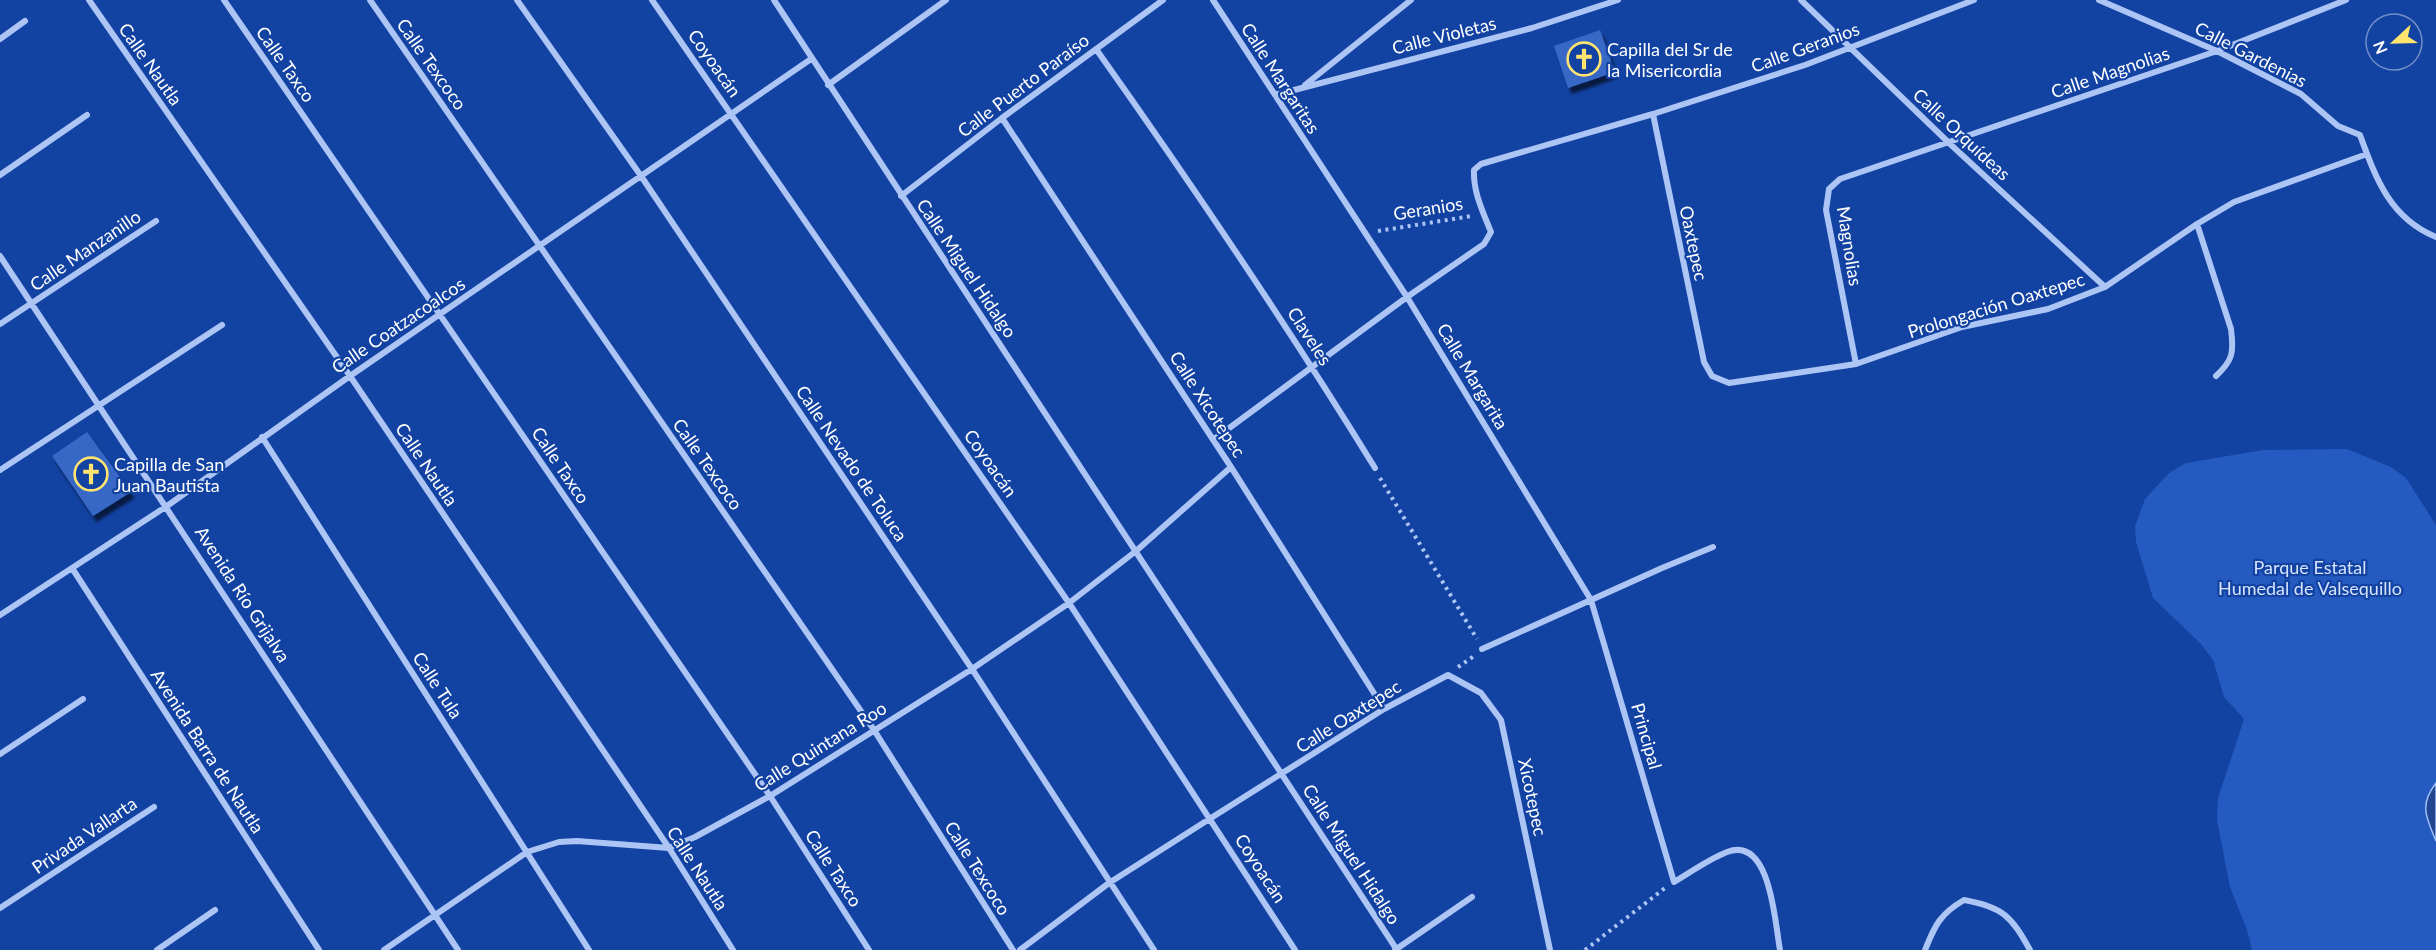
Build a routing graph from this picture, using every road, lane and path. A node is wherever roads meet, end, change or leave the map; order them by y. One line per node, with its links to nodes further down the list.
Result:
1 (89, 0): 51 (street, Calle Nautla)
2 (224, 0): 46 (street, Calle Taxco)
3 (370, 0): 41 (street, Calle Texcoco)
4 (517, 0): 34 (street, Calle Nevado de Toluca)
5 (652, 0): 25 (street, Coyoacán)
6 (774, 0): 21 (street, Calle Miguel Hidalgo)
7 (946, 0): 22 (street)
8 (1164, 0): 19 (street, Calle Puerto Paraíso)
9 (1213, 0): 24 (street, Calle Margaritas)
10 (1411, 0): 23 (street)
11 (1618, 0): 23 (street, Calle Violetas)
12 (1801, 0): 18 (street, Calle Orquídeas)
13 (1974, 0): 18 (street, Calle Geranios)
14 (2099, 0): 20 (street, Calle Gardenias)
15 (2346, 0): 20 (street, Calle Magnolias)
16 (25, 21): 17 (street)
17 (0, 39)
18 (1850, 48): 26 (street, Calle Geranios); 29 (street, Calle Orquídeas)
19 (1096, 50): 28 (street, Calle Puerto Paraíso); 50 (street, Claveles)
20 (2217, 51): 29 (street, Calle Magnolias); 30 (street, Calle Gardenias)
21 (811, 59): 22 (street, Calle Miguel Hidalgo); 25 (street, Calle Coatzacoalcos)
22 (828, 85): 35 (street, Calle Miguel Hidalgo)
23 (1303, 87): 24 (street, Calle Violetas)
24 (1275, 95): 32 (street, Calle Margaritas)
25 (732, 114): 34 (street, Calle Coatzacoalcos); 65 (street, Coyoacán)
26 (1653, 114): 31 (street, Calle Geranios); 52 (street, Oaxtepec)
27 (87, 115): 33 (street)
28 (1002, 118): 35 (street, Calle Puerto Paraíso); 56 (street, Calle Xicotepec)
29 (1949, 143): 43 (street, Calle Orquídeas); 49 (street, Magnolias)
30 (2367, 154): 38 (street, Prolongación Oaxtepec); 40 (street, Calle Gardenias)
31 (1474, 170): 36 (street, Geranios)
32 (1324, 172): 39 (street, Calle Margarita)
33 (0, 175)
34 (641, 176): 41 (street, Calle Coatzacoalcos); 68 (street, Calle Nevado de Toluca)
35 (901, 196): 62 (street, Calle Miguel Hidalgo)
36 (1484, 215): 39 (path, Geranios); 44 (street)
37 (156, 220): 45 (street, Calle Manzanillo)
38 (2197, 224): 43 (street, Prolongación Oaxtepec); 53 (street)
39 (1365, 233): 44 (street, Calle Margarita)
40 (2436, 237)
41 (539, 246): 46 (street, Calle Coatzacoalcos); 72 (street, Calle Texcoco)
42 (0, 256): 45 (street, Avenida Río Grijalva)
43 (2105, 287): 49 (street, Prolongación Oaxtepec)
44 (1407, 297): 50 (street); 64 (street, Calle Margarita)
45 (32, 303): 47 (street, Calle Manzanillo); 54 (street, Avenida Río Grijalva)
46 (440, 315): 51 (street, Calle Coatzacoalcos); 75 (street, Calle Taxco)
47 (0, 324)
48 (222, 324): 54 (street)
49 (1856, 364): 52 (street, Prolongación Oaxtepec)
50 (1312, 367): 56 (street); 58 (street, Claveles)
51 (350, 376): 55 (street, Calle Coatzacoalcos); 78 (street, Calle Nautla)
52 (1712, 376)
53 (2216, 376)
54 (97, 406): 59 (street); 60 (street, Avenida Río Grijalva)
55 (262, 437): 60 (street, Calle Coatzacoalcos); 79 (street, Calle Tula)
56 (1213, 440): 57 (street, Calle Xicotepec)
57 (1231, 467): 62 (street, Calle Quintana Roo); 71 (street, Calle Xicotepec)
58 (1375, 468): 67 (path)
59 (0, 470)
60 (167, 506): 63 (street, Calle Coatzacoalcos); 85 (street, Avenida Río Grijalva)
61 (1713, 547): 64 (street)
62 (1136, 551): 65 (street, Calle Quintana Roo); 74 (street, Calle Miguel Hidalgo)
63 (72, 568): 66 (street, Calle Coatzacoalcos); 87 (street, Avenida Barra de Nautla)
64 (1591, 600): 67 (street); 80 (street, Principal)
65 (1069, 603): 68 (street, Calle Quintana Roo); 77 (street, Coyoacán)
66 (0, 615)
67 (1482, 649): 69 (path)
68 (972, 669): 72 (street, Calle Quintana Roo); 81 (street, Calle Nevado de Toluca)
69 (1448, 675): 71 (street, Calle Oaxtepec); 98 (street, Xicotepec)
70 (83, 699): 73 (street)
71 (1384, 709): 74 (street, Calle Oaxtepec)
72 (874, 730): 75 (street, Calle Quintana Roo); 93 (street, Calle Texcoco)
73 (0, 754)
74 (1283, 774): 77 (street, Calle Oaxtepec); 97 (street, Calle Miguel Hidalgo)
75 (770, 796): 78 (street, Calle Quintana Roo); 92 (street, Calle Taxco)
76 (154, 807): 83 (street, Privada Vallarta)
77 (1211, 818): 81 (street, Calle Oaxtepec); 96 (street, Coyoacán)
78 (669, 848): 79 (street, Calle Quintana Roo); 91 (street, Calle Nautla)
79 (527, 852): 85 (street, Calle Quintana Roo); 90 (street, Calle Tula)
80 (1674, 882): 99 (path); 100 (street)
81 (1109, 883): 94 (street, Calle Oaxtepec); 95 (street, Calle Nevado de Toluca)
82 (1472, 897): 97 (street)
83 (0, 908)
84 (215, 910): 86 (street)
85 (436, 915): 88 (street, Calle Quintana Roo); 89 (street, Avenida Río Grijalva)
86 (157, 950)
87 (319, 950)
88 (384, 950)
89 (458, 950)
90 (589, 950)
91 (733, 950)
92 (869, 950)
93 (1012, 950)
94 (1020, 950)
95 (1154, 950)
96 (1295, 950)
97 (1396, 950)
98 (1550, 950)
99 (1585, 950)
100 (1780, 950)
101 (1925, 950): 102 (street)
102 (2030, 950)

